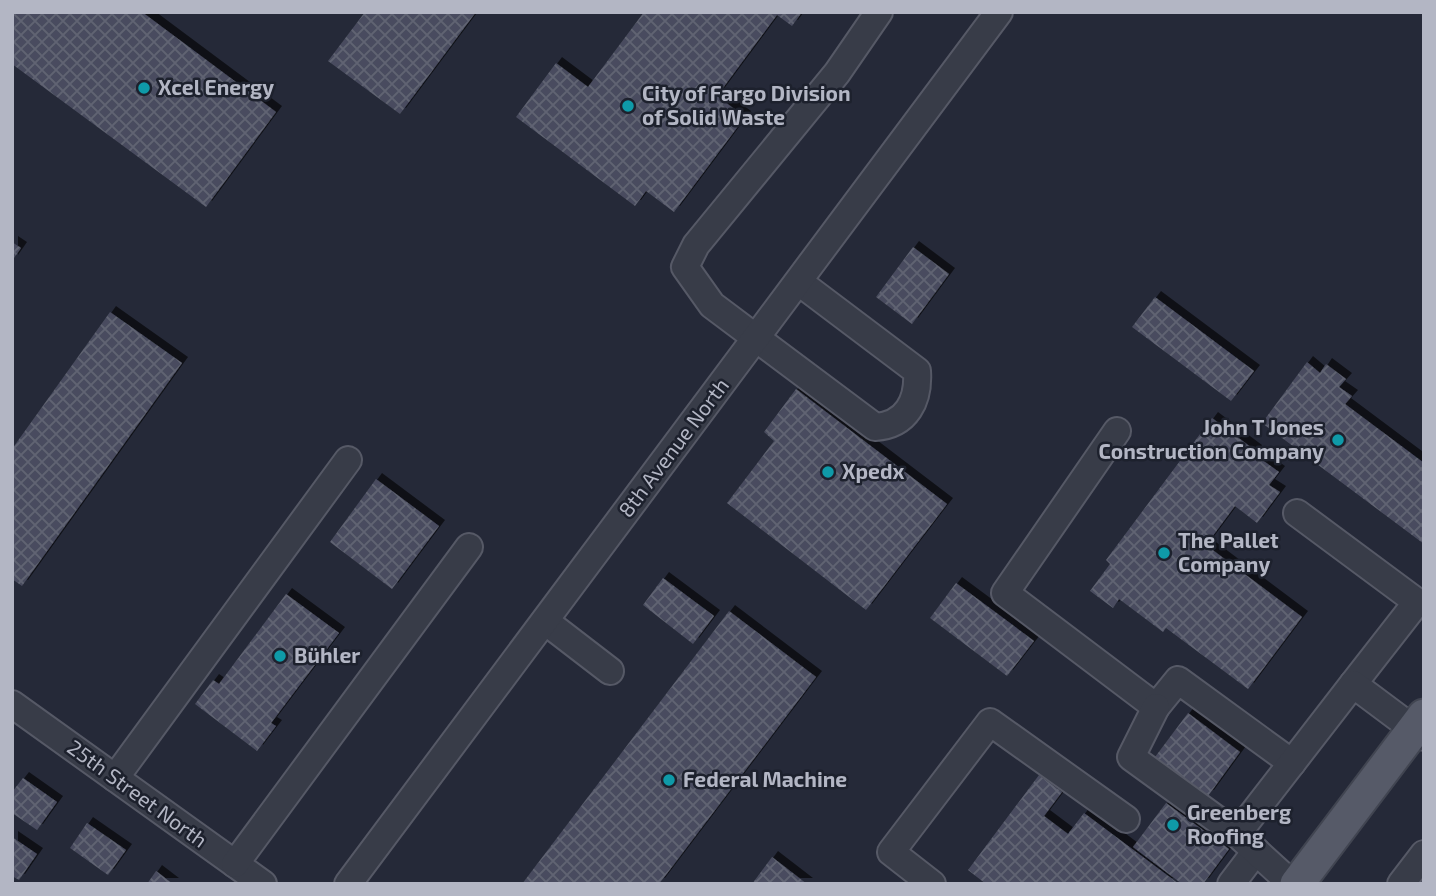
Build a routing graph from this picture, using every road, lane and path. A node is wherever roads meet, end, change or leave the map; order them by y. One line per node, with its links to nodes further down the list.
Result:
1 (879, 12): 4 (street)
2 (988, 17): 3 (street, 8th Avenue North)
3 (799, 282): 4 (street, 8th Avenue North); 4 (street)
4 (756, 340): 9 (street, 8th Avenue North)
5 (1117, 431): 13 (street)
6 (348, 460): 16 (street)
7 (1297, 513): 11 (street)
8 (469, 547): 19 (street)
9 (545, 621): 10 (street); 21 (street, 8th Avenue North)
10 (610, 671)
11 (1353, 684): 14 (street); 15 (street)
12 (12, 704): 16 (street, 25th Street North)
13 (1156, 707): 15 (street); 18 (street)
14 (1420, 728): 24 (main road)
15 (1292, 763): 18 (street)
16 (115, 778): 19 (street, 25th Street North)
17 (1126, 819): 22 (street)
18 (1246, 842): 23 (street); 24 (street)
19 (234, 864): 20 (street, 25th Street North)
20 (263, 884)
21 (348, 884)
22 (932, 884)
23 (1231, 884)
24 (1294, 884)

